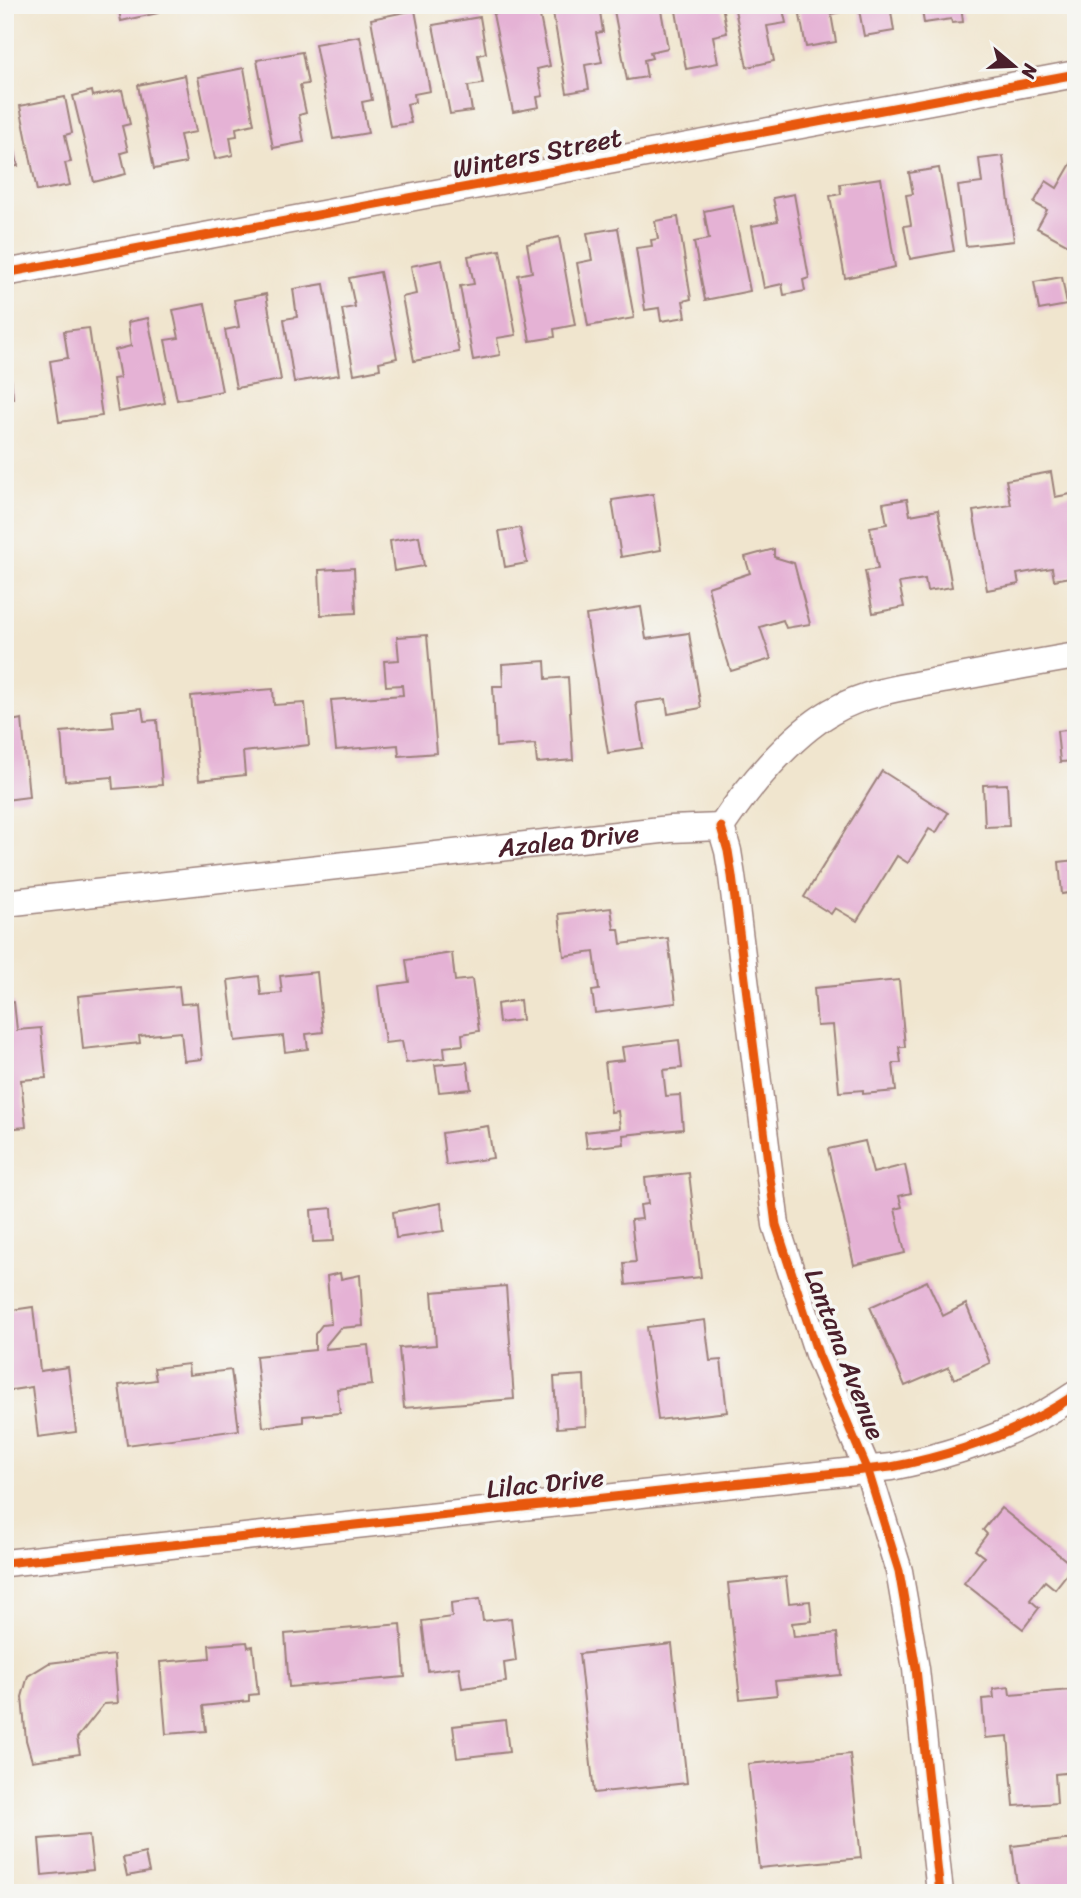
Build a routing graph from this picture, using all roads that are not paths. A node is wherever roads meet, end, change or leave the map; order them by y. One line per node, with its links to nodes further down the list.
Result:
1 (1076, 74): 2 (street, Winters Street)
2 (5, 273)
3 (1076, 656): 4 (street)
4 (720, 827): 5 (street, Azalea Drive); 7 (street, Lantana Avenue)
5 (5, 903)
6 (1076, 1394): 7 (street, Lilac Drive)
7 (868, 1471): 8 (street, Lilac Drive); 9 (street, Lantana Avenue)
8 (5, 1563)
9 (940, 1893)

